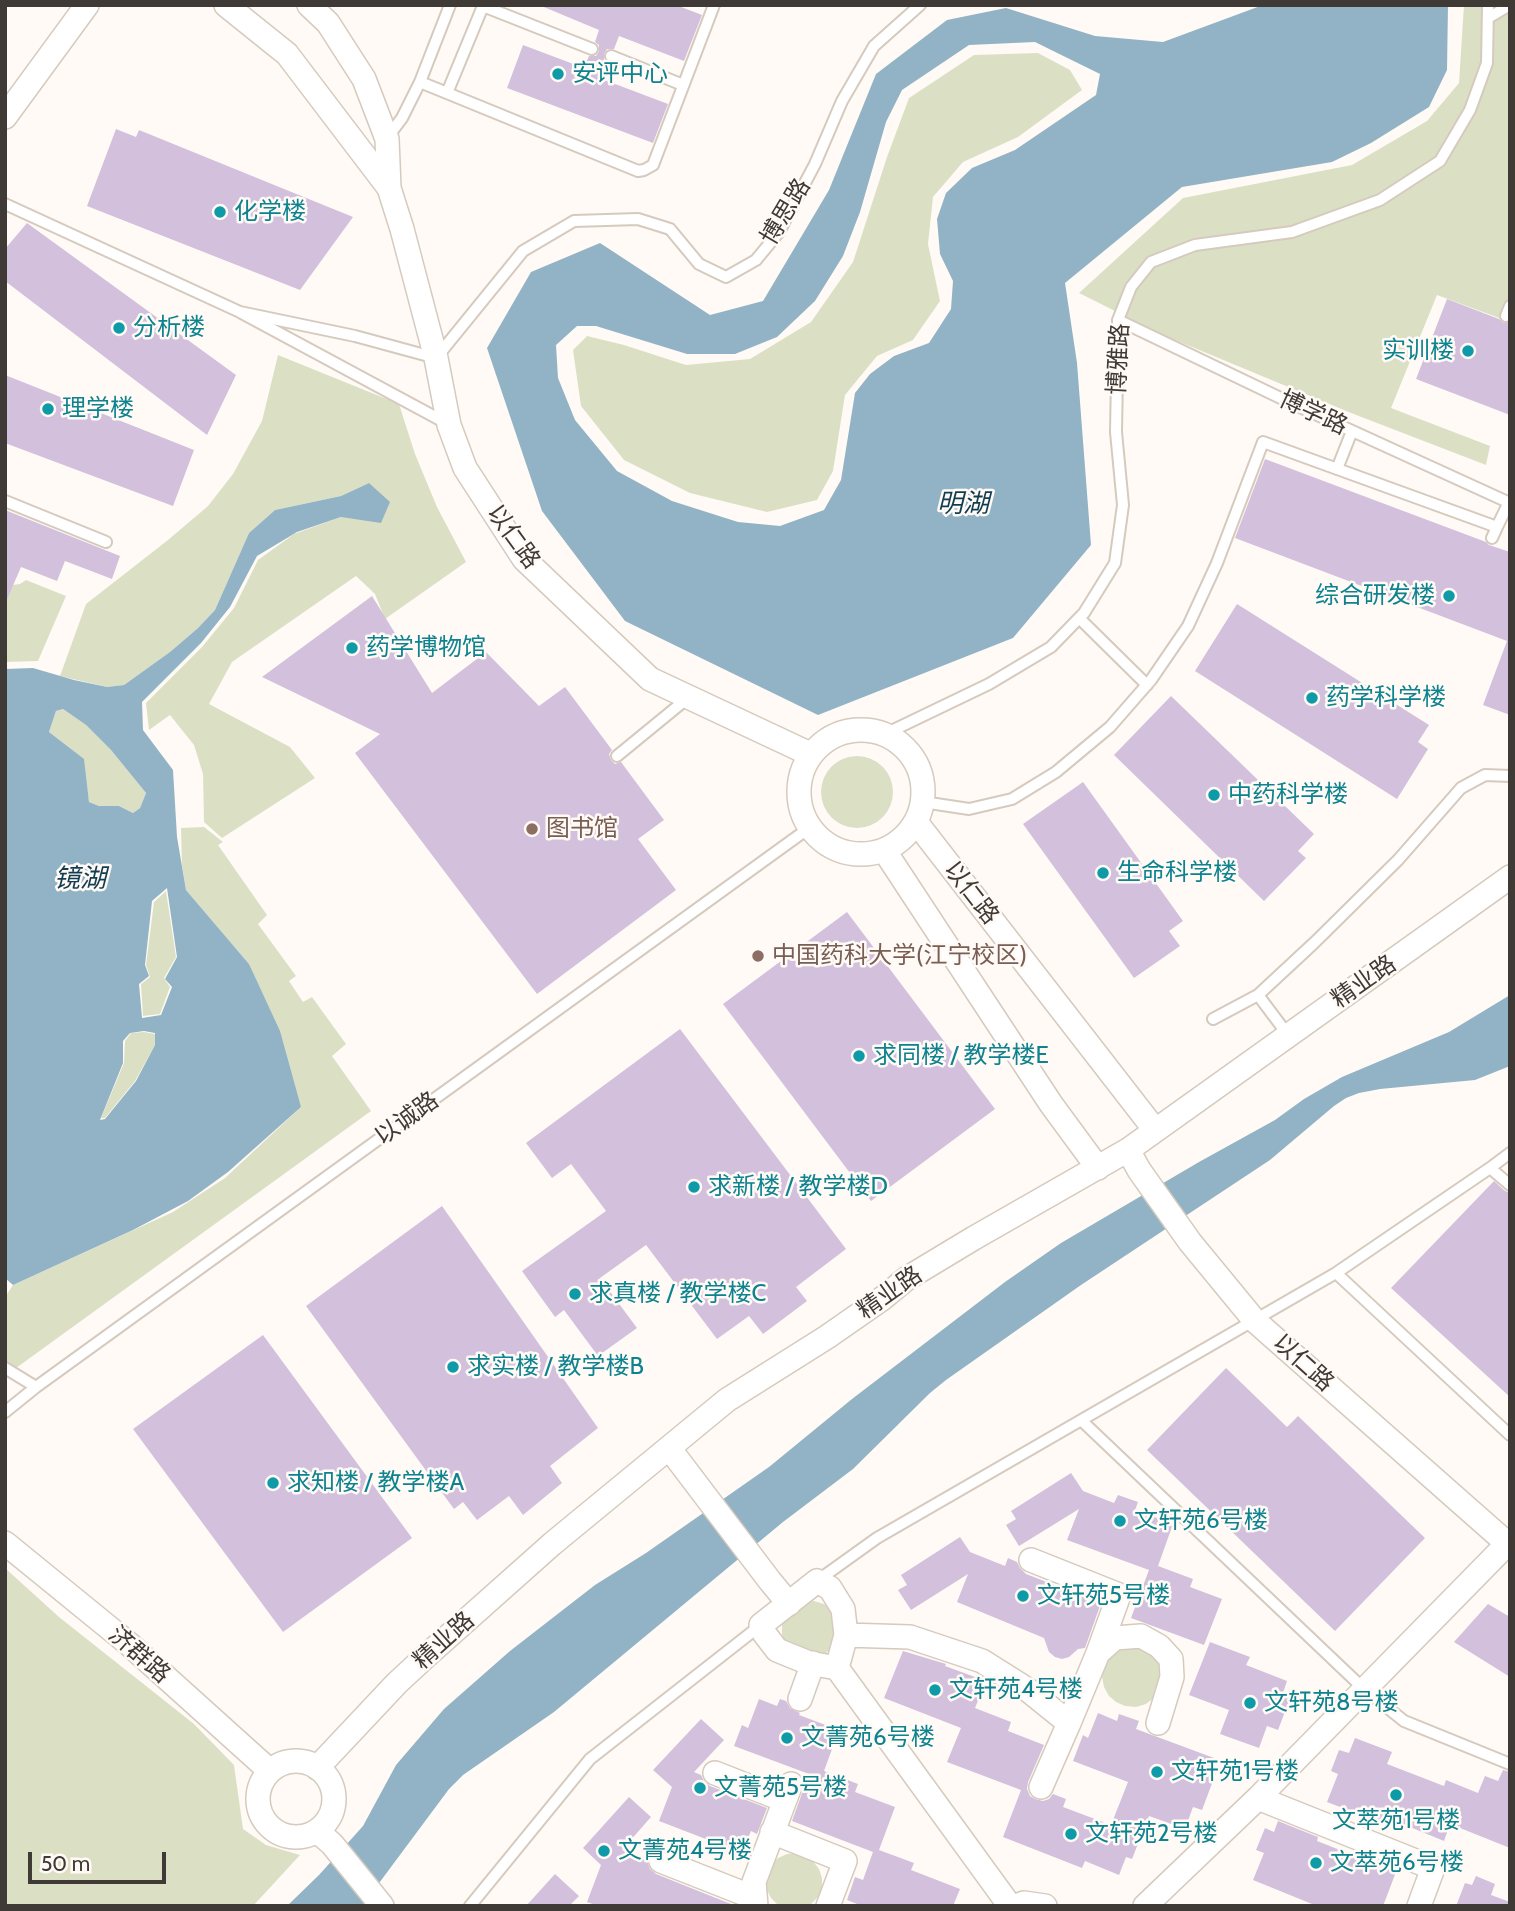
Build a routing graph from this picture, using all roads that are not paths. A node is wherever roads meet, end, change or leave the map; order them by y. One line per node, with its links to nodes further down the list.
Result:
1 (87, 5): 15 (street)
2 (226, 5): 17 (street, 以仁路)
3 (309, 5): 16 (street, 以仁路)
4 (450, 5): 12 (lane)
5 (714, 5): 13 (lane)
6 (920, 5): 23 (lane, 博思路)
7 (1488, 5): 9 (lane, 博雅路)
8 (1510, 5): 9 (lane)
9 (1488, 18): 22 (lane, 博雅路)
10 (592, 49): 14 (lane)
11 (611, 56): 13 (lane)
12 (420, 82): 14 (lane); 16 (lane)
13 (683, 85): 14 (lane)
14 (447, 93)
15 (5, 117)
16 (387, 139): 17 (street, 以仁路)
17 (388, 188): 23 (street, 以仁路)
18 (5, 204): 19 (lane)
19 (24, 213): 20 (lane); 21 (lane)
20 (5, 216)
21 (240, 312): 23 (lane); 24 (lane)
22 (1118, 320): 25 (lane, 博学路); 30 (lane, 博雅路)
23 (436, 358): 24 (street, 以仁路)
24 (449, 425): 32 (street, 以仁路)
25 (1352, 432): 26 (lane); 28 (lane, 博学路)
26 (1337, 469): 28 (lane); 31 (lane)
27 (5, 501): 29 (lane)
28 (1509, 503)
29 (106, 542)
30 (1079, 618): 31 (lane); 33 (lane, 博雅路)
31 (1147, 685): 37 (lane)
32 (689, 697): 34 (street, 以仁路); 35 (lane)
33 (885, 734): 34 (street); 37 (street)
34 (810, 754): 38 (street)
35 (617, 756)
36 (1510, 776): 41 (lane)
37 (920, 812): 39 (street); 44 (street, 以仁路)
38 (809, 828): 39 (street); 53 (lane, 以诚路)
39 (884, 850): 47 (street, 以仁路)
40 (1510, 877): 43 (street, 精业路)
41 (1258, 995): 42 (lane); 43 (lane)
42 (1213, 1019)
43 (1288, 1035): 44 (street, 精业路)
44 (1155, 1130): 46 (street, 精业路)
45 (1510, 1153): 48 (lane)
46 (1134, 1160): 47 (street, 精业路); 51 (street, 以仁路)
47 (1098, 1168): 57 (street, 精业路)
48 (1490, 1168): 49 (lane); 50 (lane)
49 (1510, 1185)
50 (1336, 1273): 51 (lane); 56 (lane)
51 (1255, 1321): 55 (lane); 59 (street, 以仁路)
52 (5, 1368): 53 (lane)
53 (36, 1387): 54 (lane, 以诚路)
54 (5, 1412)
55 (1082, 1421): 61 (lane); 68 (lane)
56 (1510, 1435)
57 (669, 1448): 62 (street); 73 (street, 精业路)
58 (5, 1543): 74 (street, 济群路)
59 (1509, 1544): 68 (street)
60 (1031, 1560): 65 (street)
61 (817, 1581): 62 (street); 64 (street)
62 (789, 1604): 63 (street)
63 (761, 1625): 66 (street); 83 (lane)
64 (846, 1635): 67 (street); 70 (street)
65 (1098, 1653): 70 (street); 71 (street)
66 (813, 1663): 67 (street); 69 (street)
67 (837, 1668): 85 (street)
68 (1364, 1689): 72 (lane); 77 (street)
69 (800, 1699)
70 (1069, 1723): 76 (street)
71 (1158, 1723)
72 (1510, 1764)
73 (317, 1768): 74 (street); 79 (street)
74 (270, 1770): 79 (street)
75 (715, 1773): 78 (street)
76 (1041, 1787)
77 (1258, 1798): 88 (street); 89 (street)
78 (772, 1832): 81 (street); 84 (street)
79 (324, 1838): 82 (street)
80 (661, 1861): 81 (street)
81 (756, 1902)
82 (382, 1906)
83 (470, 1906)
84 (828, 1906)
85 (1010, 1906)
86 (1016, 1906): 87 (street)
87 (1045, 1906)
88 (1145, 1906)
89 (1419, 1906)

